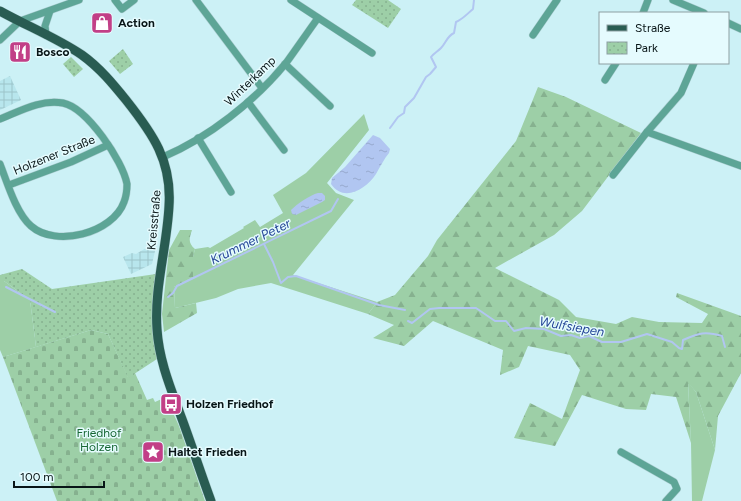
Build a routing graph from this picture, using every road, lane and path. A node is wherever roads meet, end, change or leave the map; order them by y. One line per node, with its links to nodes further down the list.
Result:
1 (79, 0): 10 (street)
2 (115, 0): 3 (street)
3 (134, 0)
4 (196, 0): 25 (street)
5 (291, 0): 13 (street)
6 (557, 0): 18 (street)
7 (648, 0): 11 (street)
8 (677, 1): 12 (street)
9 (0, 11): 14 (main road, Kreisstraße)
10 (50, 11): 14 (street); 17 (street)
11 (643, 12)
12 (702, 12)
13 (318, 18): 20 (street); 21 (street, Winterkamp)
14 (20, 21): 17 (main road, Kreisstraße); 19 (street)
15 (729, 23): 16 (street)
16 (741, 29)
17 (46, 35): 33 (main road, Kreisstraße)
18 (533, 35)
19 (0, 40)
20 (372, 54)
21 (285, 64): 25 (street, Winterkamp); 27 (street)
22 (615, 64): 24 (street)
23 (694, 64): 29 (street)
24 (605, 80)
25 (262, 88): 26 (street, Winterkamp)
26 (248, 102): 30 (street, Winterkamp); 32 (street)
27 (330, 106)
28 (0, 119): 31 (street, Holzener Straße)
29 (647, 132): 35 (street); 36 (street)
30 (198, 138): 33 (street, Winterkamp); 38 (street)
31 (108, 145): 37 (street, Holzener Straße); 37 (street, Holzener Straße)
32 (284, 150)
33 (163, 157): 40 (main road, Kreisstraße)
34 (0, 164): 37 (street, Holzener Straße)
35 (741, 166)
36 (613, 175)
37 (8, 185)
38 (231, 192)
39 (621, 452): 41 (street)
40 (211, 501)
41 (666, 501)

